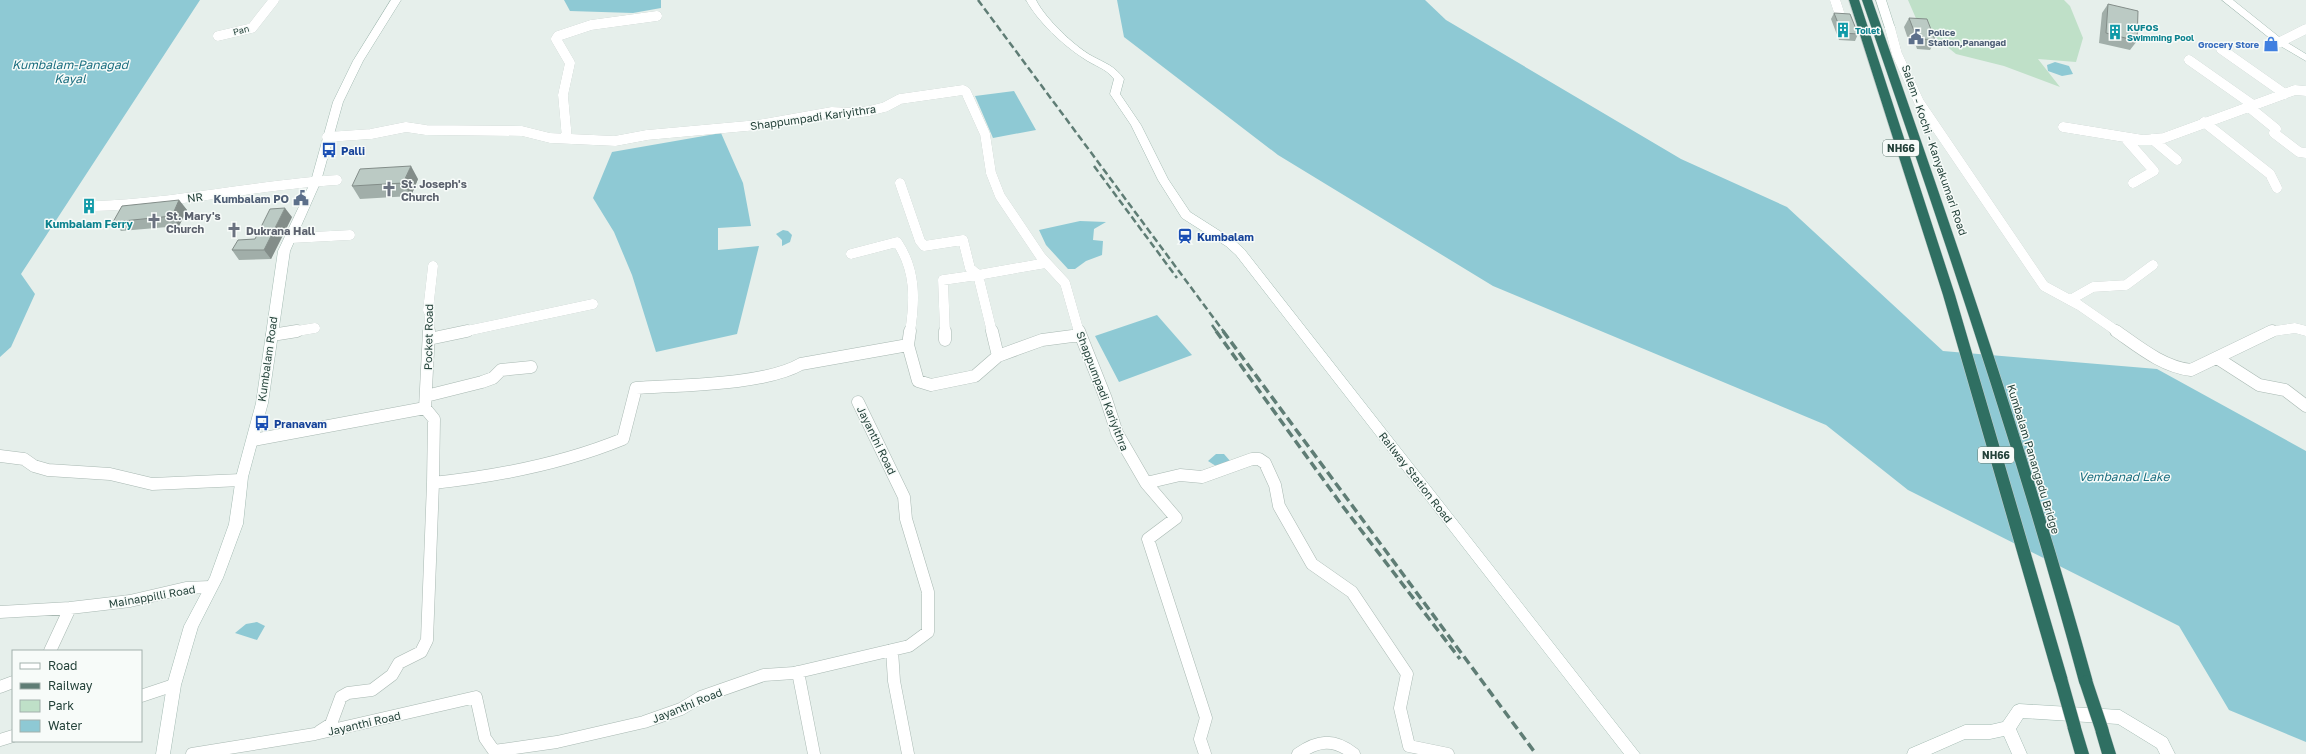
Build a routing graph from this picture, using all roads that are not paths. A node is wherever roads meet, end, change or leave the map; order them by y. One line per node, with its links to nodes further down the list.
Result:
1 (274, 0): 13 (street, Pan)
2 (396, 0): 23 (street, Kumbalam Road)
3 (1031, 0): 87 (street, Railway Station Road)
4 (1835, 0): 9 (street)
5 (1854, 0): 90 (highway, NH66, bridge)
6 (1868, 0): 44 (highway, Salem - Kochi - Kanyakumari Road / NH66)
7 (1881, 0): 11 (street)
8 (2227, 0): 14 (street)
9 (1839, 12)
10 (657, 16): 25 (street)
11 (1890, 28): 42 (street)
12 (2306, 29): 14 (street)
13 (218, 36)
14 (2280, 42): 16 (street)
15 (2220, 49): 19 (street)
16 (2306, 58)
17 (2189, 60): 20 (street)
18 (2306, 90): 19 (street)
19 (2285, 94): 20 (street)
20 (2251, 106): 21 (street); 27 (street)
21 (2204, 122): 26 (street); 33 (street)
22 (2063, 127): 24 (street)
23 (327, 137): 25 (street); 30 (street, Kumbalam Road)
24 (2125, 138): 26 (street); 31 (street)
25 (567, 139): 38 (street, Shappumpadi Kariyithra)
26 (2152, 140): 28 (street)
27 (2303, 152)
28 (2177, 160)
29 (337, 180): 30 (street, NR)
30 (316, 181): 34 (street, NR); 36 (street, Kumbalam Road)
31 (2133, 183)
32 (900, 184): 41 (street)
33 (2277, 188)
34 (96, 206)
35 (350, 235): 36 (street)
36 (292, 238): 47 (street, Kumbalam Road)
37 (851, 254): 51 (street)
38 (1046, 263): 41 (street); 48 (street, Shappumpadi Kariyithra)
39 (2153, 264): 42 (street)
40 (433, 266): 49 (street, Pocket Road)
41 (978, 275): 50 (street); 52 (street)
42 (2070, 300): 53 (street)
43 (593, 304): 49 (street)
44 (1974, 310): 91 (highway, Kumbalam Panangadu Bridge / NH66, bridge)
45 (315, 328): 47 (street)
46 (2306, 331): 53 (street)
47 (272, 335): 59 (street, Kumbalam Road)
48 (1080, 335): 52 (street); 63 (street, Shappumpadi Kariyithra)
49 (429, 339): 55 (street, Pocket Road)
50 (945, 340)
51 (908, 345): 52 (street); 62 (street)
52 (998, 356)
53 (2217, 358): 57 (street)
54 (531, 368): 55 (street)
55 (426, 396): 58 (street, Pocket Road)
56 (858, 402): 68 (street, Jayanthi Road)
57 (2306, 406)
58 (426, 408): 59 (street); 62 (street)
59 (253, 440): 61 (street, Kumbalam Road)
60 (0, 456): 61 (street)
61 (241, 480): 64 (street, Kumbalam Road)
62 (433, 483): 75 (street)
63 (1146, 483): 78 (street); 83 (street, Shappumpadi Kariyithra)
64 (210, 587): 65 (street, Mainappilli Road); 71 (street, Kumbalam Road)
65 (70, 608): 66 (street, Mainappilli Road); 67 (street)
66 (0, 612)
67 (50, 650)
68 (892, 650): 69 (street, Jayanthi Road); 82 (street)
69 (798, 672): 75 (street, Jayanthi Road); 81 (street)
70 (12, 682): 72 (street)
71 (174, 685): 73 (street); 79 (street, Kumbalam Road)
72 (0, 687)
73 (142, 696)
74 (2008, 728): 88 (street); 89 (street); 92 (street)
75 (315, 734): 80 (street, Jayanthi Road)
76 (12, 736): 77 (street)
77 (0, 740)
78 (1413, 750): 86 (street)
79 (163, 754)
80 (192, 754)
81 (814, 754)
82 (908, 754)
83 (1205, 754)
84 (1298, 754): 85 (street)
85 (1354, 754)
86 (1448, 754)
87 (1633, 754)
88 (1914, 754)
89 (2020, 754)
90 (2082, 754)
91 (2109, 754)
92 (2168, 754)

